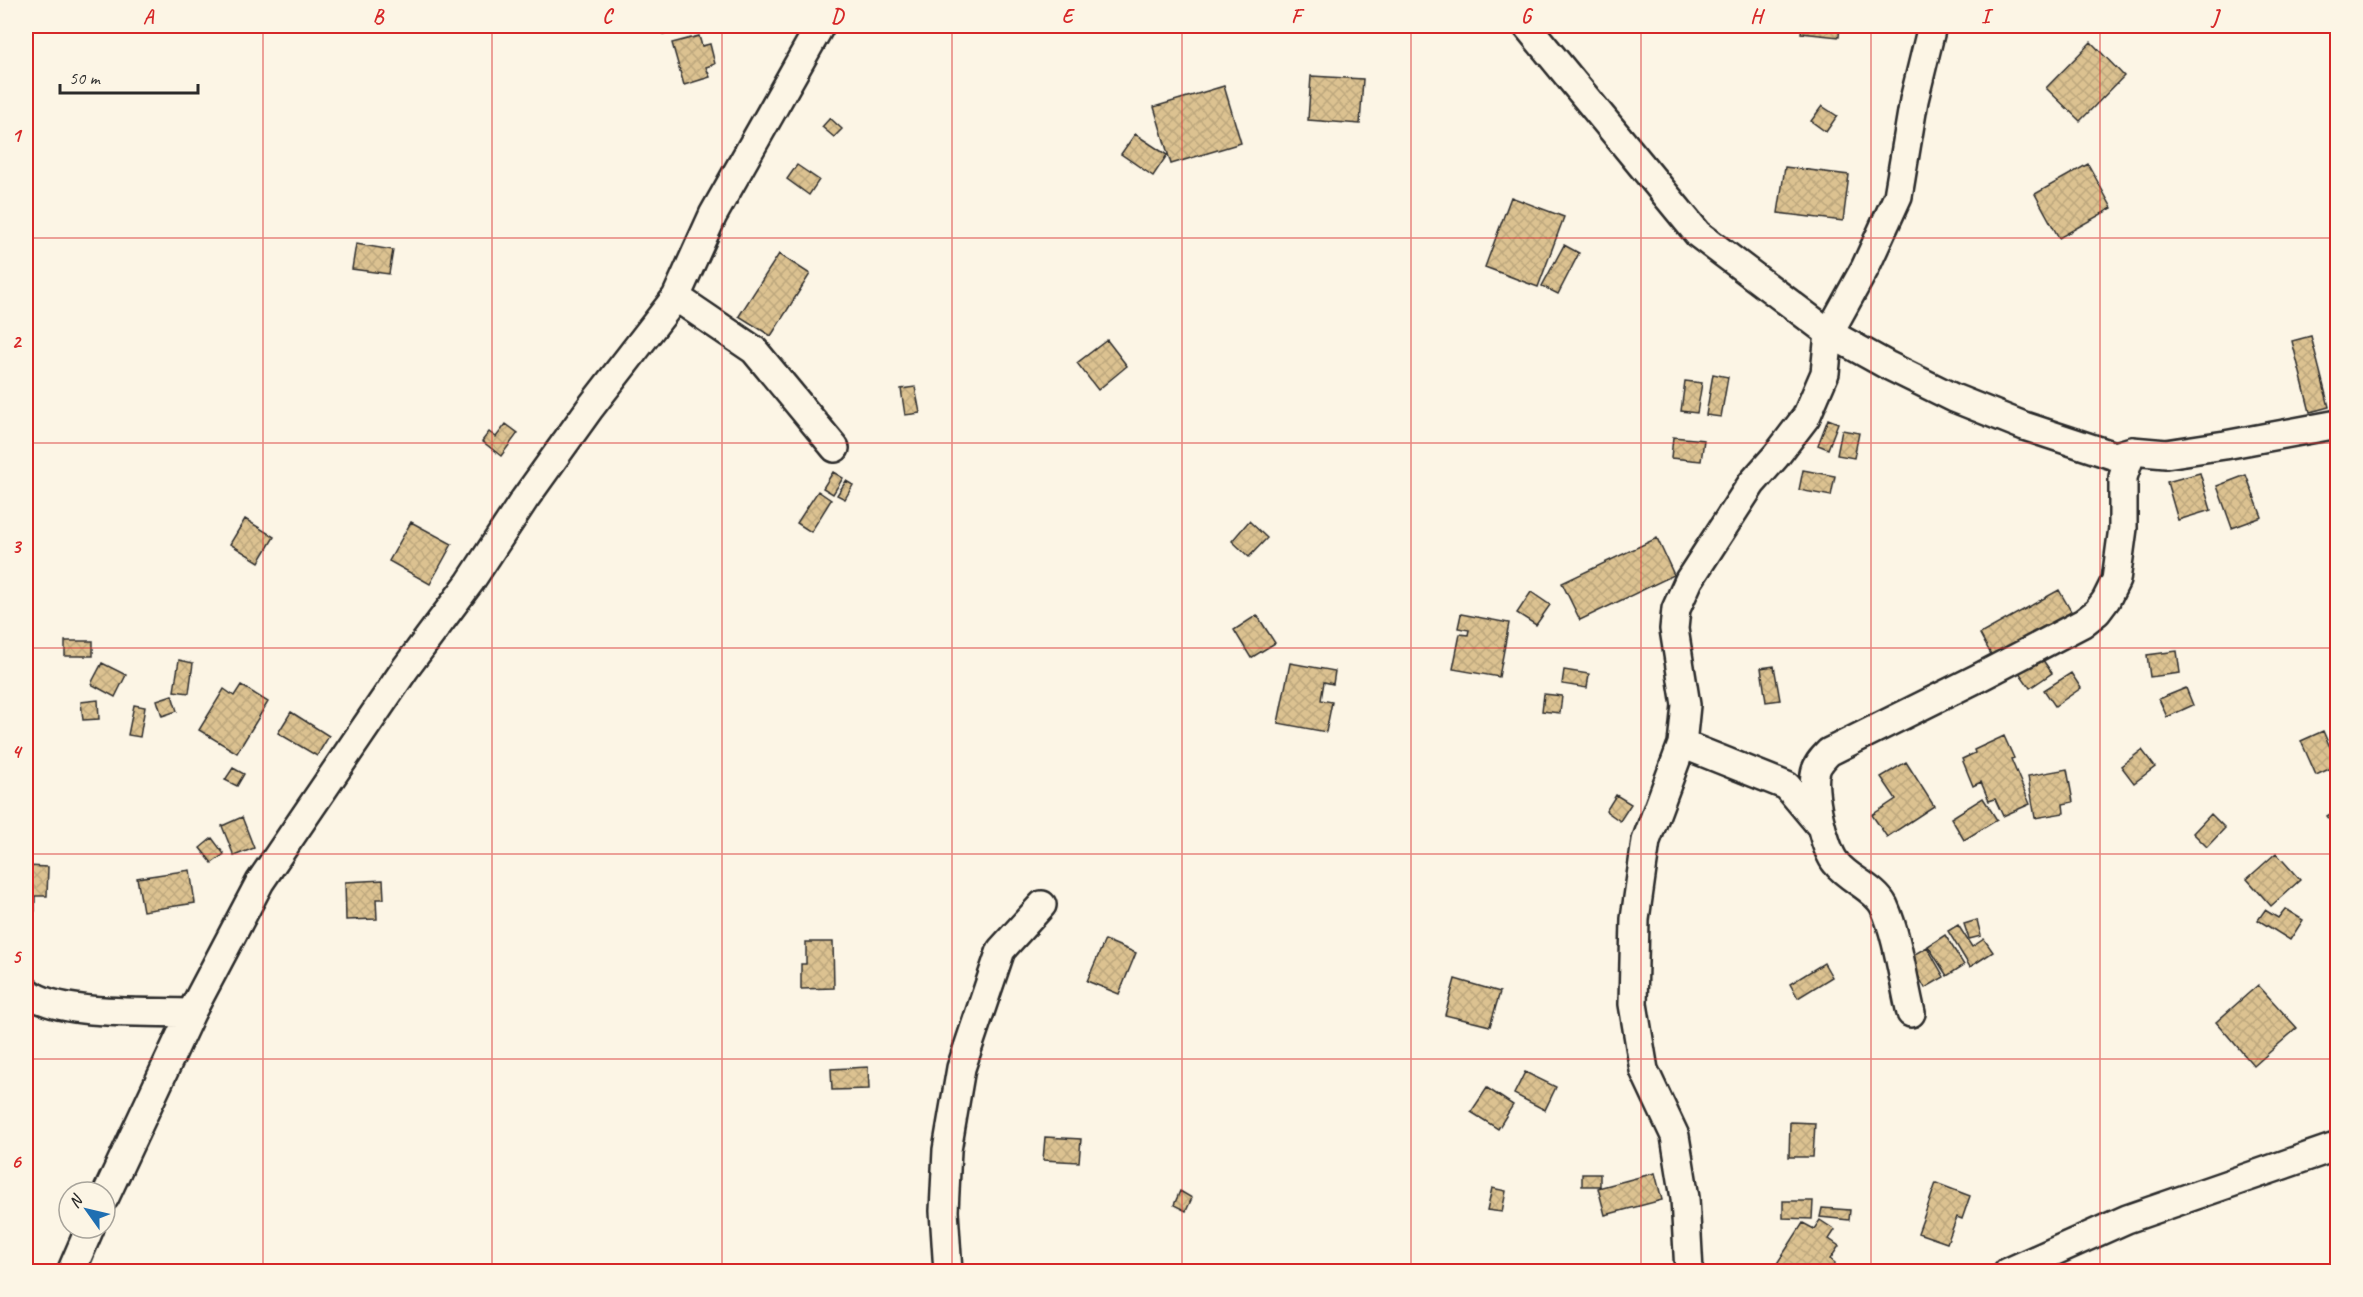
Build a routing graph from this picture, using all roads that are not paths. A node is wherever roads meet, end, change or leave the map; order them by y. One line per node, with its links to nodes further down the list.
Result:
1 (820, 26): 4 (street)
2 (1527, 26): 5 (street)
3 (1932, 26): 5 (street)
4 (676, 297): 7 (street); 13 (street)
5 (1830, 333): 8 (street); 9 (street)
6 (2337, 424): 8 (street)
7 (835, 448)
8 (2132, 451): 10 (street)
9 (1683, 744): 10 (street); 20 (street)
10 (1823, 829): 14 (street)
11 (1042, 905): 19 (street)
12 (26, 991): 13 (street)
13 (191, 1013): 16 (street)
14 (1911, 1013)
15 (2337, 1146): 21 (street)
16 (113, 1180)
17 (85, 1240): 18 (street)
18 (71, 1272)
19 (948, 1272)
20 (1689, 1272)
21 (2008, 1272)

